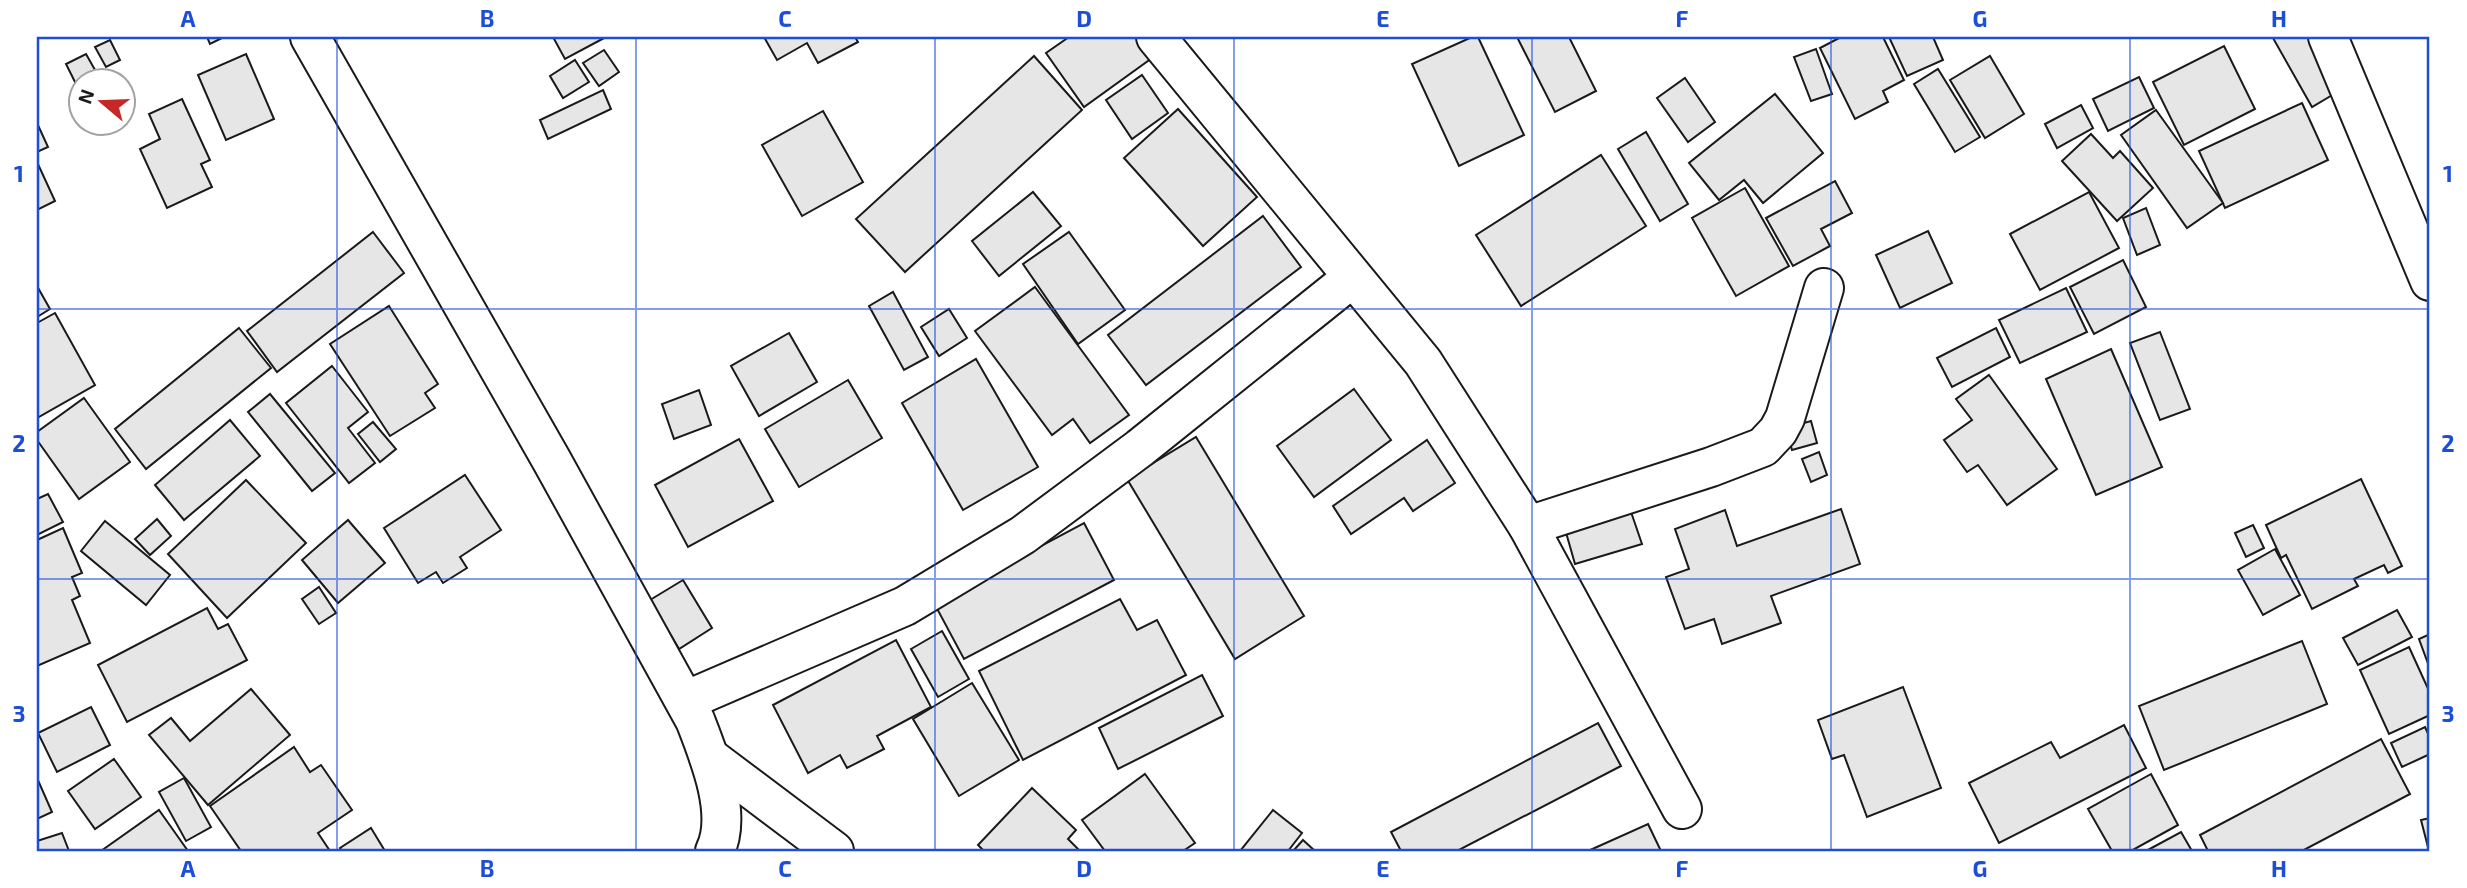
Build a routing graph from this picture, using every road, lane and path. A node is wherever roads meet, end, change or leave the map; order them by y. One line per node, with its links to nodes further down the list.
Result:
1 (310, 37): 8 (street)
2 (1156, 37): 4 (street)
3 (2328, 37): 5 (street)
4 (1352, 278): 7 (street); 8 (street)
5 (2430, 281)
6 (1824, 288): 7 (street)
7 (1528, 526): 10 (street)
8 (685, 701): 9 (street)
9 (709, 757): 11 (street); 12 (street)
10 (1682, 809)
11 (715, 851)
12 (834, 851)

